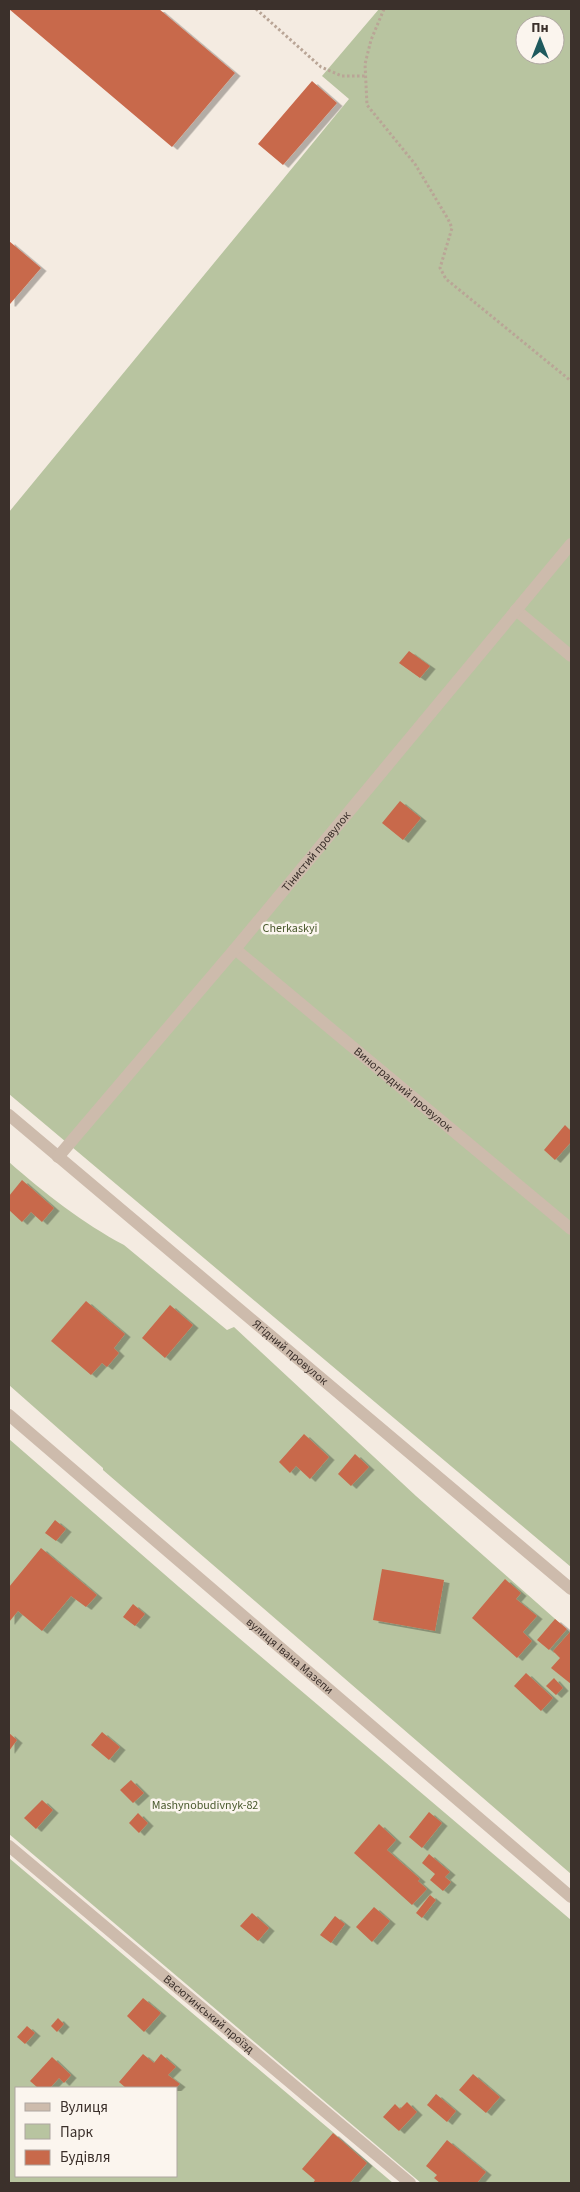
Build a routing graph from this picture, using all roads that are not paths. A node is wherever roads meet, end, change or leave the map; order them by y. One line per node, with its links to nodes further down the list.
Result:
1 (571, 544): 2 (street, Тінистий провулок)
2 (516, 610): 3 (street); 4 (street, Тінистий провулок)
3 (571, 656)
4 (235, 949): 6 (street, Тінистий провулок); 7 (street, Виноградний провулок)
5 (9, 1115): 6 (street, Ягідний провулок)
6 (58, 1157): 9 (street, Ягідний провулок)
7 (571, 1229)
8 (9, 1415): 11 (street, вулиця Івана Мазепи)
9 (571, 1588)
10 (9, 1846): 12 (street, Васютинський проїзд)
11 (571, 1897)
12 (410, 2183)

